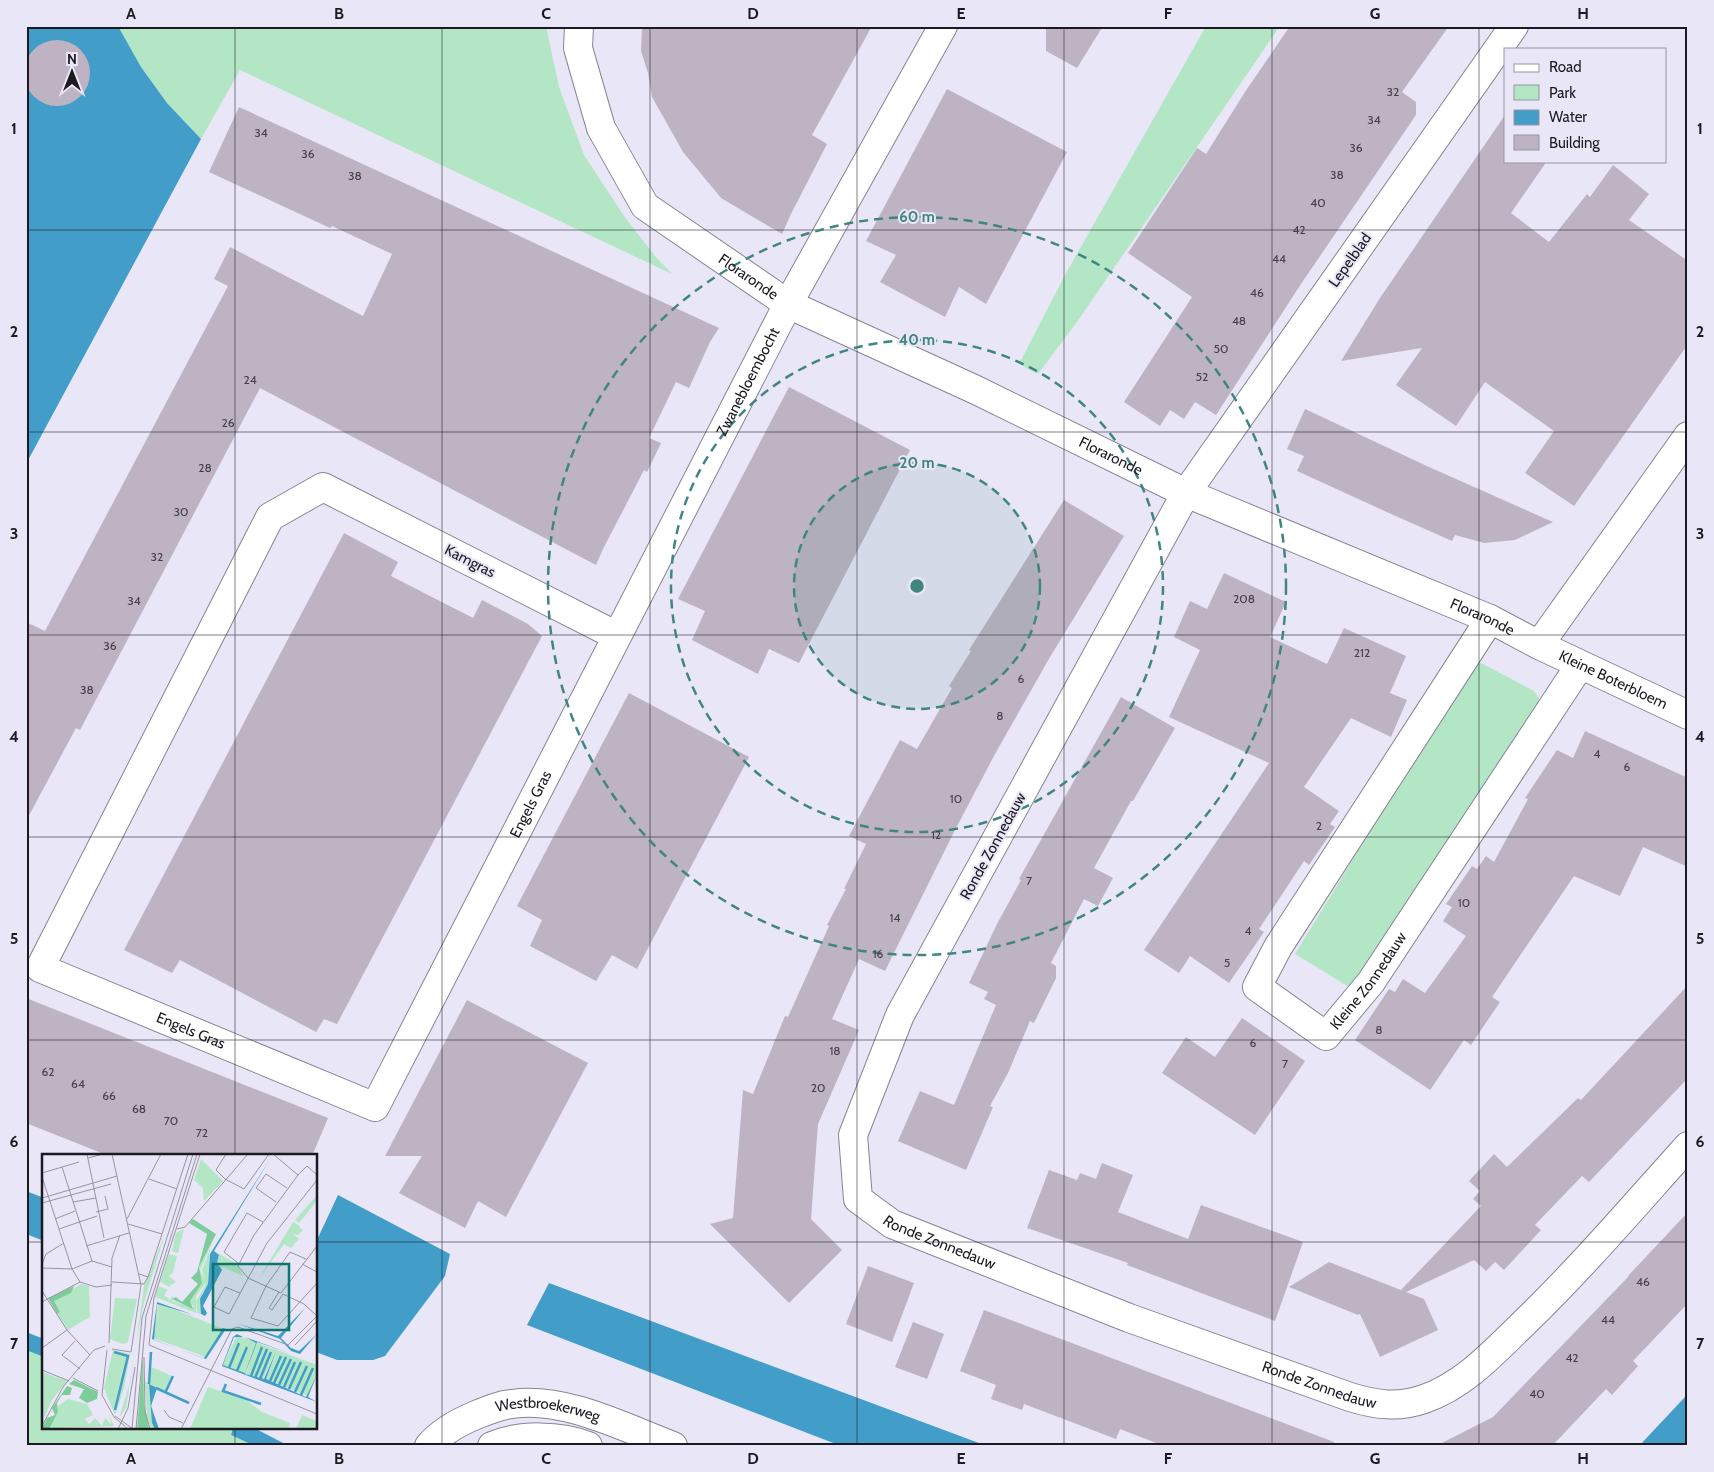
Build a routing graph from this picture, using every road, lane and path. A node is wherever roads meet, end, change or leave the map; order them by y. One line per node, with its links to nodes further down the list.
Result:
1 (579, 26): 4 (street, Floraronde)
2 (942, 26): 4 (street, Zwanebloembocht)
3 (1514, 26): 7 (street, Lepelblad)
4 (788, 304): 7 (street, Floraronde); 9 (street, Zwanebloembocht)
5 (1688, 436): 10 (street)
6 (323, 487): 9 (street, Kamgras); 9 (street, Engels Gras)
7 (1186, 494): 8 (street, Floraronde); 13 (street, Ronde Zonnedauw)
8 (1490, 620): 10 (street, Floraronde); 11 (street, Kleine Zonnedauw)
9 (617, 636)
10 (1539, 645): 11 (street, Kleine Boterbloem)
11 (1580, 665): 12 (street, Kleine Boterbloem)
12 (1688, 715)
13 (1688, 1146)
14 (428, 1446): 17 (street, Westbroekerweg)
15 (492, 1446): 16 (street, Westbroekerweg)
16 (588, 1446)
17 (673, 1446)

